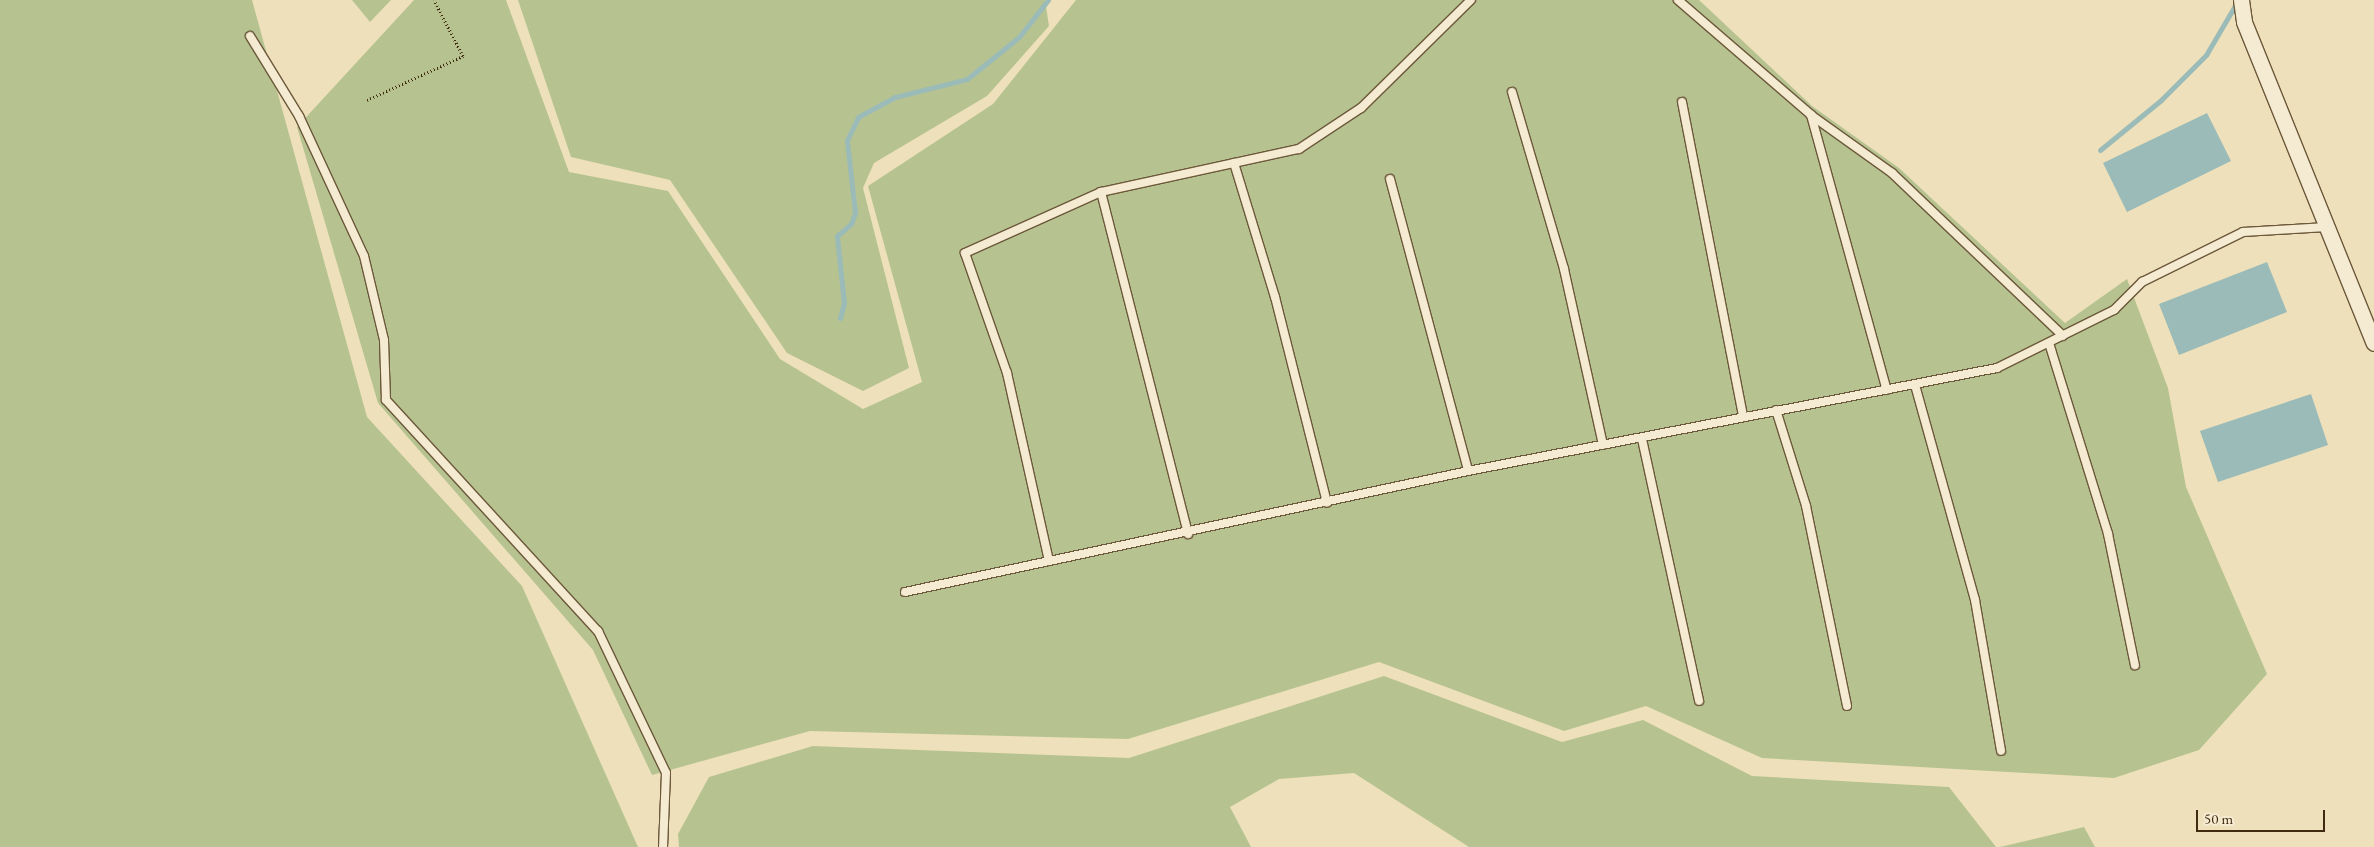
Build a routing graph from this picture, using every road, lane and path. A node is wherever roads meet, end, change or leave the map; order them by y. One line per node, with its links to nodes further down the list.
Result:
1 (434, 0): 7 (path)
2 (1471, 0): 10 (lane)
3 (1678, 0): 9 (lane)
4 (2241, 0): 13 (street)
5 (250, 36): 32 (lane)
6 (1512, 92): 22 (lane)
7 (367, 100)
8 (1682, 102): 20 (lane)
9 (1811, 115): 14 (lane); 18 (lane)
10 (1234, 163): 12 (lane); 24 (lane)
11 (1390, 179): 23 (lane)
12 (1101, 192): 25 (lane); 26 (lane)
13 (2327, 227): 14 (lane); 16 (street)
14 (2063, 336): 15 (lane)
15 (2049, 343): 17 (lane); 28 (lane)
16 (2374, 343)
17 (1915, 384): 18 (lane); 31 (lane)
18 (1887, 390): 19 (lane)
19 (1776, 410): 20 (lane); 30 (lane)
20 (1743, 417): 21 (lane)
21 (1642, 439): 22 (lane); 29 (lane)
22 (1603, 445): 23 (lane)
23 (1468, 471): 24 (lane)
24 (1327, 503): 25 (lane)
25 (1188, 534): 26 (lane)
26 (1049, 561): 27 (lane)
27 (905, 592)
28 (2135, 665)
29 (1699, 702)
30 (1847, 706)
31 (2001, 751)
32 (664, 847)

